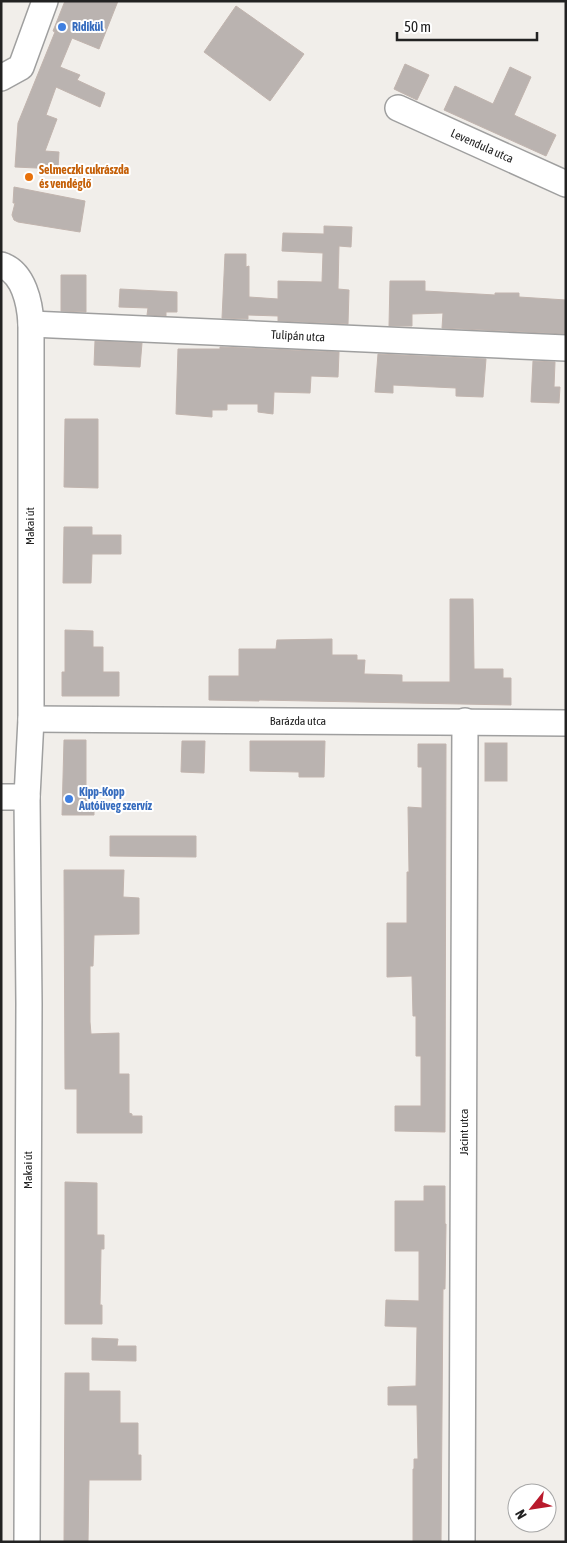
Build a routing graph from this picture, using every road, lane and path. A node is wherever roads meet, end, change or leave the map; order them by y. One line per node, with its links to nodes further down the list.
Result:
1 (44, 1): 2 (street)
2 (1, 78)
3 (398, 108): 4 (street, Levendula utca)
4 (566, 184)
5 (1, 265): 6 (street, Makai út)
6 (31, 324): 7 (street, Tulipán utca); 8 (street, Makai út)
7 (566, 348)
8 (31, 719): 9 (street, Barázda utca); 12 (street, Makai út)
9 (465, 721): 10 (street, Barázda utca); 14 (street, Jácint utca)
10 (566, 723)
11 (1, 797): 12 (street)
12 (26, 797): 13 (street, Makai út)
13 (27, 1542)
14 (462, 1542)

